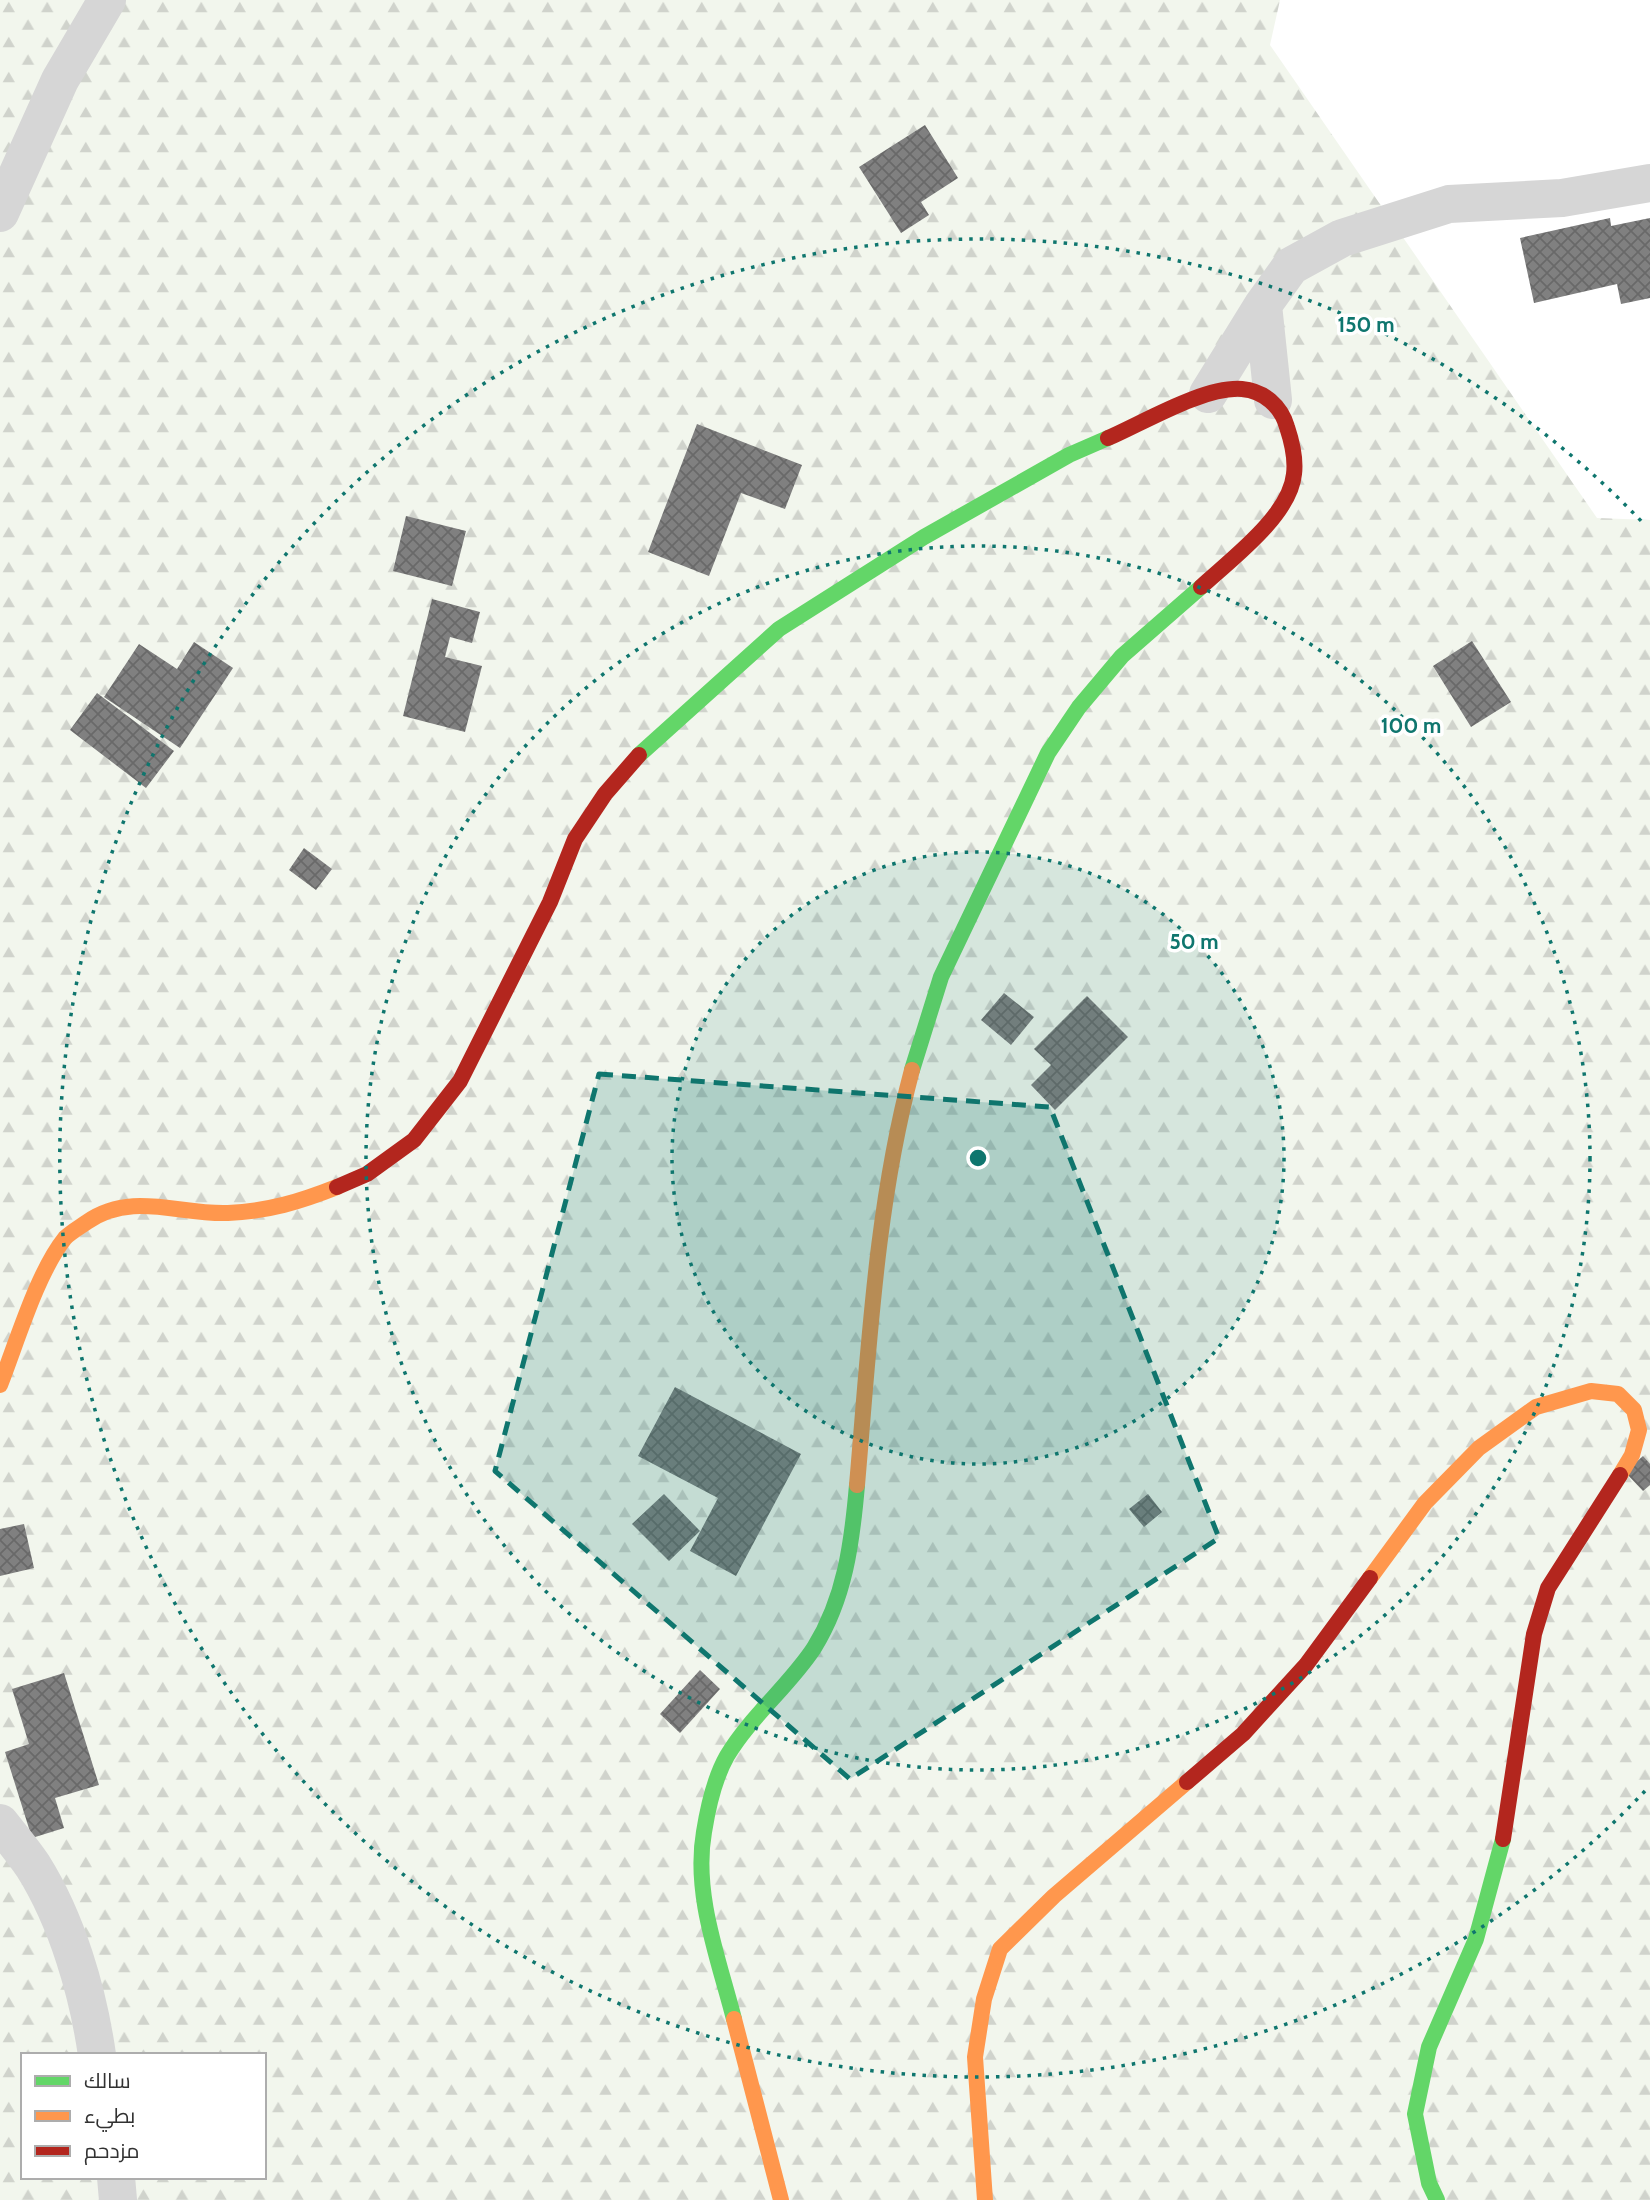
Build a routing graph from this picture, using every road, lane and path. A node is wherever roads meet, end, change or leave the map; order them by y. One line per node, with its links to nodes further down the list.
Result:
1 (107, 0): 3 (street)
2 (1650, 183): 4 (street)
3 (0, 213)
4 (1263, 305): 5 (street); 6 (street)
5 (1208, 394): 6 (main road); 7 (main road)
6 (1273, 400): 12 (main road)
7 (0, 1385)
8 (0, 1823): 9 (street)
9 (97, 2053)
10 (116, 2179): 11 (street)
11 (118, 2200)
12 (781, 2200)
13 (985, 2200): 14 (main road)
14 (1437, 2200)

